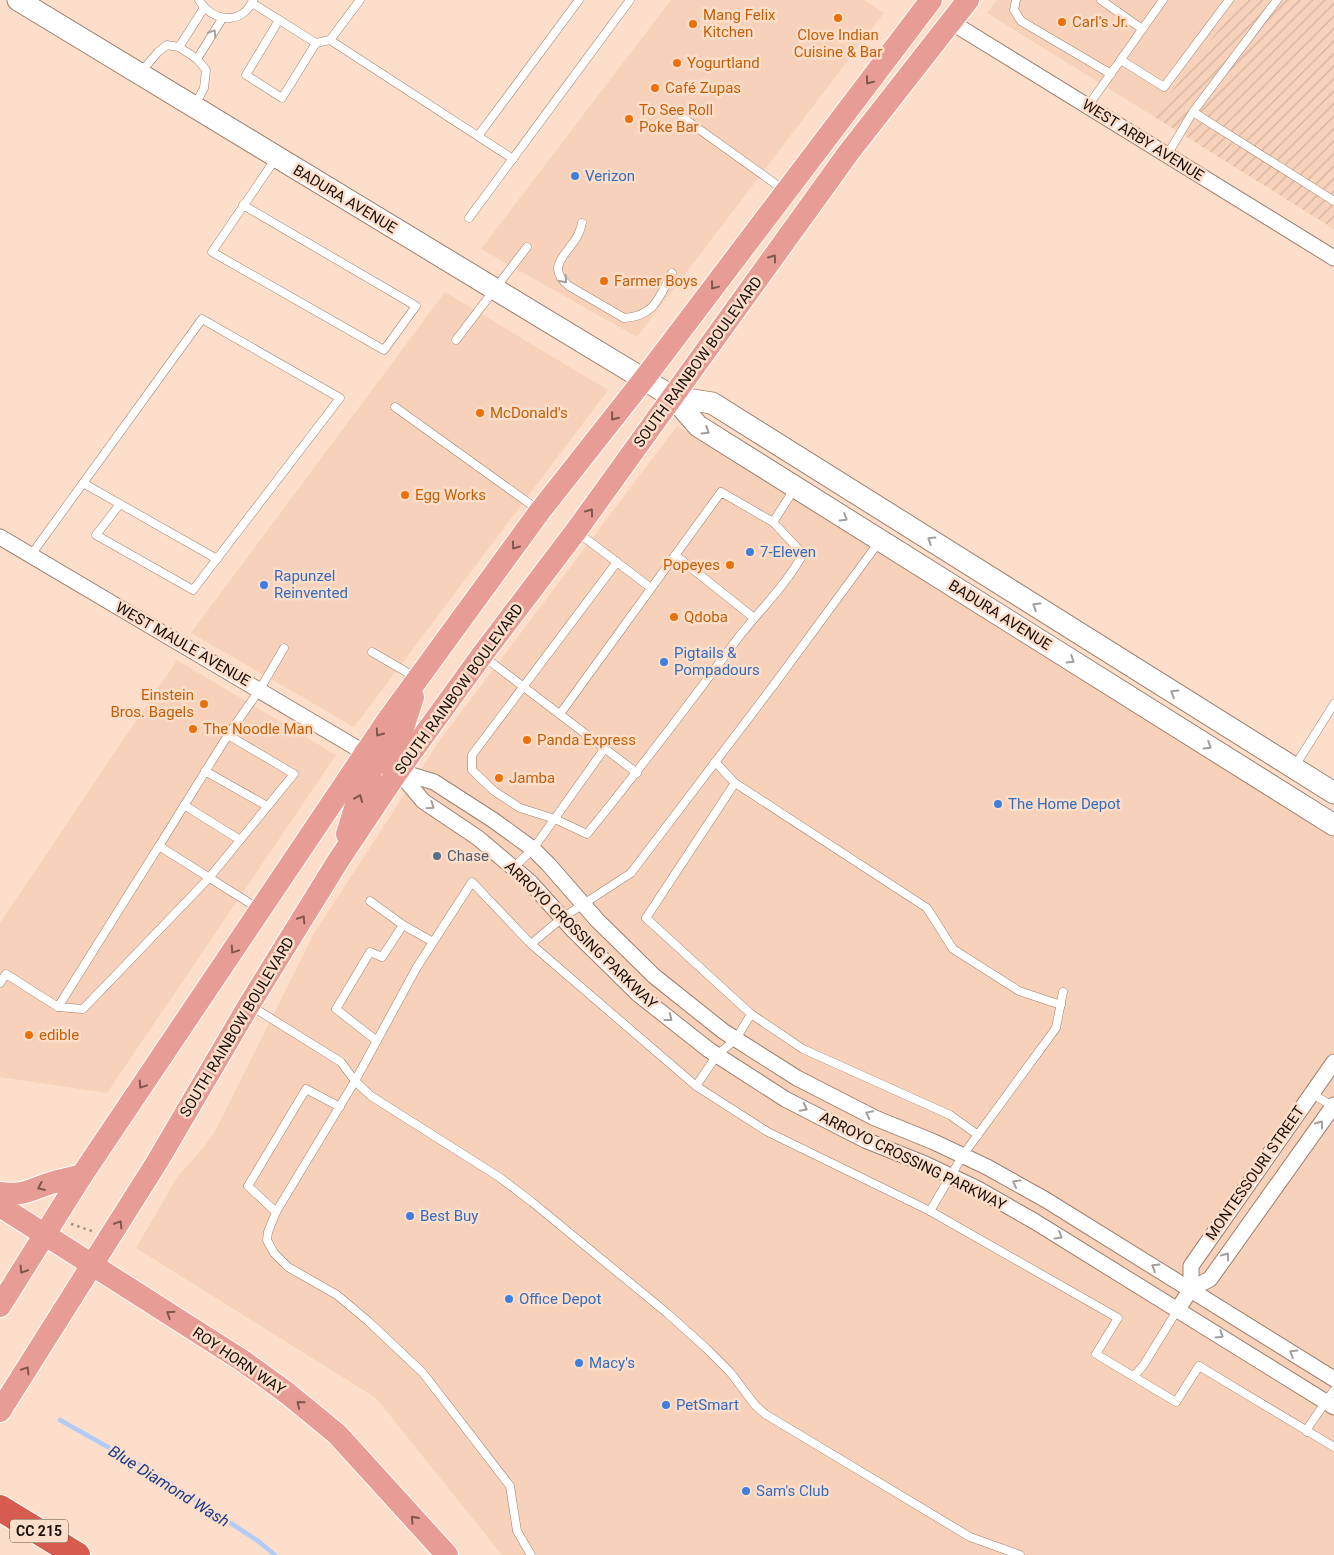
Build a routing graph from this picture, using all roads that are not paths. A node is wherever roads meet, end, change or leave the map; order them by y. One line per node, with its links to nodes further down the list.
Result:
1 (18, 0): 24 (main road, BADURA AVENUE)
2 (199, 0): 14 (lane)
3 (360, 0): 19 (lane)
4 (580, 0): 31 (lane)
5 (630, 0): 34 (lane)
6 (968, 0): 15 (main road, SOUTH RAINBOW BOULEVARD)
7 (1016, 0): 25 (lane)
8 (1101, 0): 18 (lane)
9 (1163, 0): 18 (lane)
10 (1229, 0): 23 (lane)
11 (1277, 0): 28 (lane)
12 (253, 2): 16 (lane); 17 (lane)
13 (928, 3): 30 (main road); 35 (main road, SOUTH RAINBOW BOULEVARD, one-way to 35)
14 (204, 8): 16 (lane); 21 (lane)
15 (951, 11): 26 (street, WEST ARBY AVENUE); 30 (main road, SOUTH RAINBOW BOULEVARD)
16 (222, 19): 22 (lane, one-way to 16)
17 (279, 20): 20 (lane); 20 (lane)
18 (1142, 29): 23 (lane)
19 (330, 40): 20 (lane); 31 (lane)
20 (316, 43)
21 (179, 47): 22 (lane); 24 (lane)
22 (197, 59): 27 (lane)
23 (1121, 60): 25 (lane)
24 (140, 74): 27 (main road, BADURA AVENUE)
25 (1111, 74): 26 (lane)
26 (1088, 106): 32 (street, WEST ARBY AVENUE)
27 (194, 107): 33 (main road, BADURA AVENUE)
28 (1193, 112): 32 (lane); 36 (lane)
29 (682, 117): 35 (lane)
30 (868, 127): 46 (main road, SOUTH RAINBOW BOULEVARD, one-way to 30)
31 (478, 136): 34 (lane)
32 (1167, 156): 41 (street, WEST ARBY AVENUE)
33 (276, 158): 37 (lane); 43 (main road, BADURA AVENUE)
34 (513, 158): 38 (lane)
35 (786, 191): 45 (main road, SOUTH RAINBOW BOULEVARD, one-way to 45)
36 (1334, 201)
37 (243, 206): 37 (lane)
38 (469, 218)
39 (582, 223): 42 (lane, one-way to 42)
40 (527, 247): 43 (lane)
41 (1334, 258)
42 (672, 273)
43 (495, 289): 44 (lane); 45 (main road, BADURA AVENUE)
44 (456, 340)
45 (644, 379): 46 (main road, BADURA AVENUE); 51 (main road, SOUTH RAINBOW BOULEVARD, one-way to 51)
46 (673, 397): 49 (main road, BADURA AVENUE, one-way to 49); 52 (main road, BADURA AVENUE); 54 (main road, SOUTH RAINBOW BOULEVARD, one-way to 46)
47 (395, 406): 51 (lane)
48 (83, 483): 50 (lane); 57 (lane); 59 (lane)
49 (796, 488): 53 (lane); 56 (main road, BADURA AVENUE, one-way to 56)
50 (120, 504): 59 (lane); 59 (lane)
51 (540, 511): 66 (main road, SOUTH RAINBOW BOULEVARD, one-way to 66)
52 (896, 518): 56 (main road); 75 (main road, BADURA AVENUE, one-way to 52)
53 (773, 522): 58 (lane); 62 (lane)
54 (576, 532): 60 (lane); 65 (main road, SOUTH RAINBOW BOULEVARD)
55 (0, 537): 57 (street, WEST MAULE AVENUE)
56 (880, 540): 74 (lane); 84 (main road, BADURA AVENUE, one-way to 84)
57 (31, 555): 68 (street, WEST MAULE AVENUE)
58 (675, 555): 61 (lane); 62 (lane)
59 (217, 559)
60 (617, 562): 61 (lane); 67 (lane)
61 (651, 588): 70 (lane)
62 (754, 618): 78 (lane)
63 (284, 648): 68 (lane)
64 (372, 652): 66 (lane)
65 (482, 655): 67 (lane); 77 (main road, SOUTH RAINBOW BOULEVARD)
66 (418, 680): 73 (main road, SOUTH RAINBOW BOULEVARD, one-way to 73); 77 (main road)
67 (524, 687): 70 (lane); 83 (lane)
68 (260, 689): 71 (lane); 73 (street, WEST MAULE AVENUE)
69 (1334, 704): 75 (lane)
70 (560, 714): 72 (lane)
71 (228, 734): 76 (lane); 82 (lane)
72 (605, 748): 78 (lane); 83 (lane)
73 (365, 753): 88 (main road, one-way to 73); 93 (main road, SOUTH RAINBOW BOULEVARD)
74 (715, 762): 79 (lane); 92 (lane)
75 (1294, 768): 80 (main road, BADURA AVENUE)
76 (205, 771): 81 (lane); 82 (lane)
77 (398, 771): 87 (street, ARROYO CROSSING PARKWAY); 88 (main road, SOUTH RAINBOW BOULEVARD); 89 (street, ARROYO CROSSING PARKWAY, one-way to 89)
78 (637, 773): 83 (lane)
79 (735, 783): 101 (lane); 103 (lane)
80 (1334, 793)
81 (184, 805): 85 (lane); 86 (lane)
82 (268, 806): 85 (lane)
83 (555, 819): 87 (lane)
84 (1334, 825)
85 (240, 840): 90 (lane)
86 (159, 846): 90 (lane); 102 (lane)
87 (533, 849): 89 (lane); 92 (street, ARROYO CROSSING PARKWAY)
88 (338, 861): 100 (main road, SOUTH RAINBOW BOULEVARD, one-way to 88)
89 (513, 868): 94 (street, ARROYO CROSSING PARKWAY)
90 (210, 878): 93 (lane); 102 (lane)
91 (370, 902): 95 (lane)
92 (584, 904): 94 (lane); 104 (street, ARROYO CROSSING PARKWAY)
93 (261, 910): 115 (main road, SOUTH RAINBOW BOULEVARD, one-way to 115)
94 (562, 918): 97 (lane); 106 (street, ARROYO CROSSING PARKWAY, one-way to 106)
95 (403, 925): 96 (lane); 105 (lane)
96 (433, 942): 97 (lane); 105 (lane)
97 (532, 944): 109 (lane)
98 (0, 983): 102 (lane)
99 (1063, 992): 101 (lane)
100 (249, 1005): 108 (lane); 122 (main road, SOUTH RAINBOW BOULEVARD, one-way to 100)
101 (1060, 1005): 113 (lane)
102 (58, 1007)
103 (750, 1014): 104 (lane); 113 (lane)
104 (736, 1039): 106 (lane); 114 (street, ARROYO CROSSING PARKWAY, one-way to 104)
105 (377, 1041): 108 (lane)
106 (717, 1055): 109 (lane); 116 (street, ARROYO CROSSING PARKWAY, one-way to 116)
107 (1334, 1062): 110 (street, MONTESSOURI STREET)
108 (355, 1081): 112 (lane); 133 (lane)
109 (696, 1086): 119 (lane)
110 (1311, 1093): 111 (lane); 123 (street, MONTESSOURI STREET)
111 (1334, 1106): 123 (street, MONTESSOURI STREET, one-way to 111)
112 (340, 1107): 120 (lane); 120 (lane)
113 (978, 1135): 114 (lane)
114 (962, 1155): 116 (lane); 123 (street, ARROYO CROSSING PARKWAY, one-way to 114)
115 (82, 1175): 117 (main road, one-way to 117); 121 (main road, SOUTH RAINBOW BOULEVARD)
116 (950, 1176): 119 (lane); 125 (street, ARROYO CROSSING PARKWAY, one-way to 125)
117 (0, 1193)
118 (0, 1206): 121 (main road, ROY HORN WAY)
119 (930, 1211): 126 (lane)
120 (276, 1212): 136 (lane)
121 (45, 1234): 122 (main road, ROY HORN WAY); 124 (main road, SOUTH RAINBOW BOULEVARD, one-way to 124)
122 (92, 1265): 129 (main road, SOUTH RAINBOW BOULEVARD, one-way to 122); 135 (main road, ROY HORN WAY, one-way to 122)
123 (1191, 1289): 125 (street, MONTESSOURI STREET); 127 (street, ARROYO CROSSING PARKWAY, one-way to 123)
124 (0, 1306)
125 (1178, 1309): 126 (lane); 128 (street, ARROYO CROSSING PARKWAY, one-way to 128)
126 (1134, 1376): 130 (lane)
127 (1334, 1379)
128 (1331, 1400): 130 (lane)
129 (0, 1411)
130 (1307, 1432): 131 (lane)
131 (1334, 1447)
132 (0, 1508): 134 (highway, CC 215)
133 (999, 1548): 137 (lane); 138 (lane)
134 (77, 1555)
135 (447, 1555)
136 (531, 1555)
137 (994, 1555)
138 (1020, 1555)

